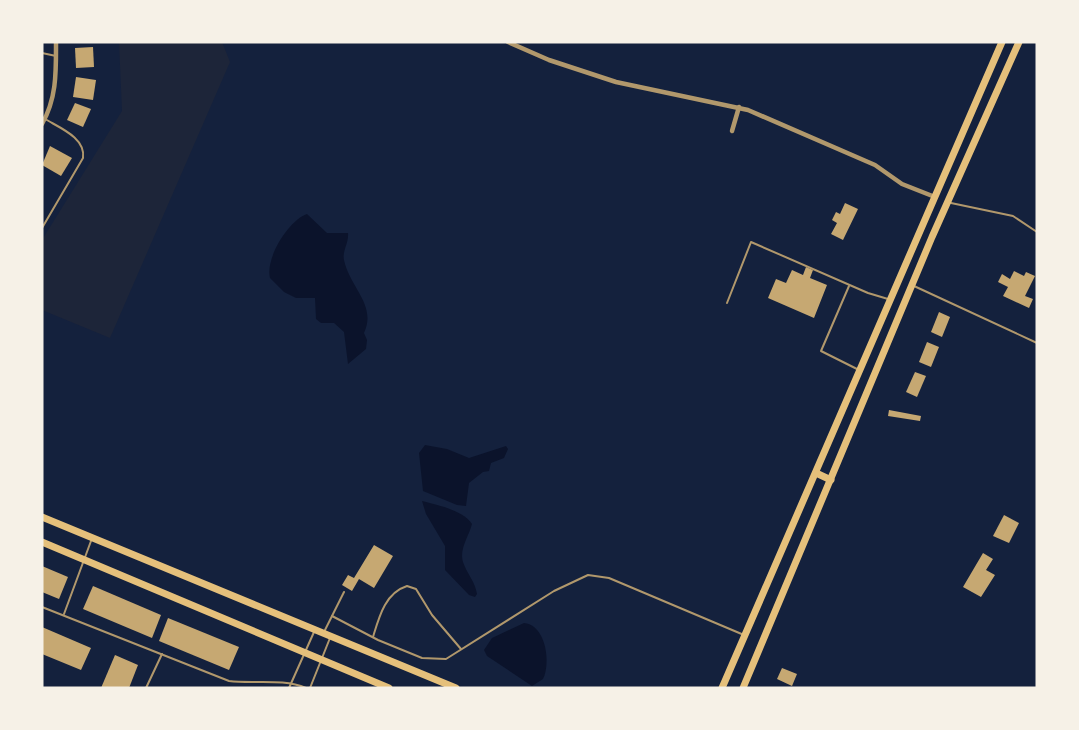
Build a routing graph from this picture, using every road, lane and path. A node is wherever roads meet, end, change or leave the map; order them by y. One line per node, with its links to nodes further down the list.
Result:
1 (56, 42): 6 (street)
2 (508, 42): 7 (street)
3 (1002, 42): 10 (main road)
4 (1018, 42): 11 (main road)
5 (42, 53): 6 (lane)
6 (56, 56): 8 (street)
7 (739, 107): 9 (street); 10 (street)
8 (43, 121): 12 (lane)
9 (732, 131)
10 (935, 197): 11 (main road); 16 (main road)
11 (948, 202): 13 (lane); 15 (main road)
12 (42, 228)
13 (1037, 232)
14 (849, 285): 16 (lane); 17 (lane); 20 (lane)
15 (914, 286): 18 (main road); 19 (lane)
16 (891, 299): 18 (main road); 20 (main road)
17 (727, 303)
18 (905, 305): 22 (main road)
19 (1037, 344)
20 (860, 370): 21 (main road)
21 (816, 473): 22 (main road); 33 (main road)
22 (831, 480): 46 (main road)
23 (42, 517): 24 (main road)
24 (92, 538): 26 (lane); 31 (main road)
25 (42, 542): 26 (main road)
26 (83, 561): 29 (lane); 36 (main road)
27 (344, 592): 30 (lane)
28 (42, 607): 29 (lane)
29 (63, 615): 37 (lane)
30 (332, 616): 32 (lane); 34 (lane)
31 (315, 630): 32 (main road); 36 (lane)
32 (327, 634): 38 (lane); 44 (main road)
33 (745, 636): 35 (lane); 45 (main road)
34 (373, 637): 35 (lane); 35 (lane)
35 (461, 650)
36 (305, 653): 38 (main road); 39 (lane)
37 (162, 654): 39 (lane); 40 (lane)
38 (320, 660): 42 (lane); 43 (main road)
39 (291, 683): 41 (lane); 42 (lane)
40 (147, 688)
41 (289, 688)
42 (308, 688)
43 (389, 688)
44 (456, 688)
45 (722, 688)
46 (743, 688)

